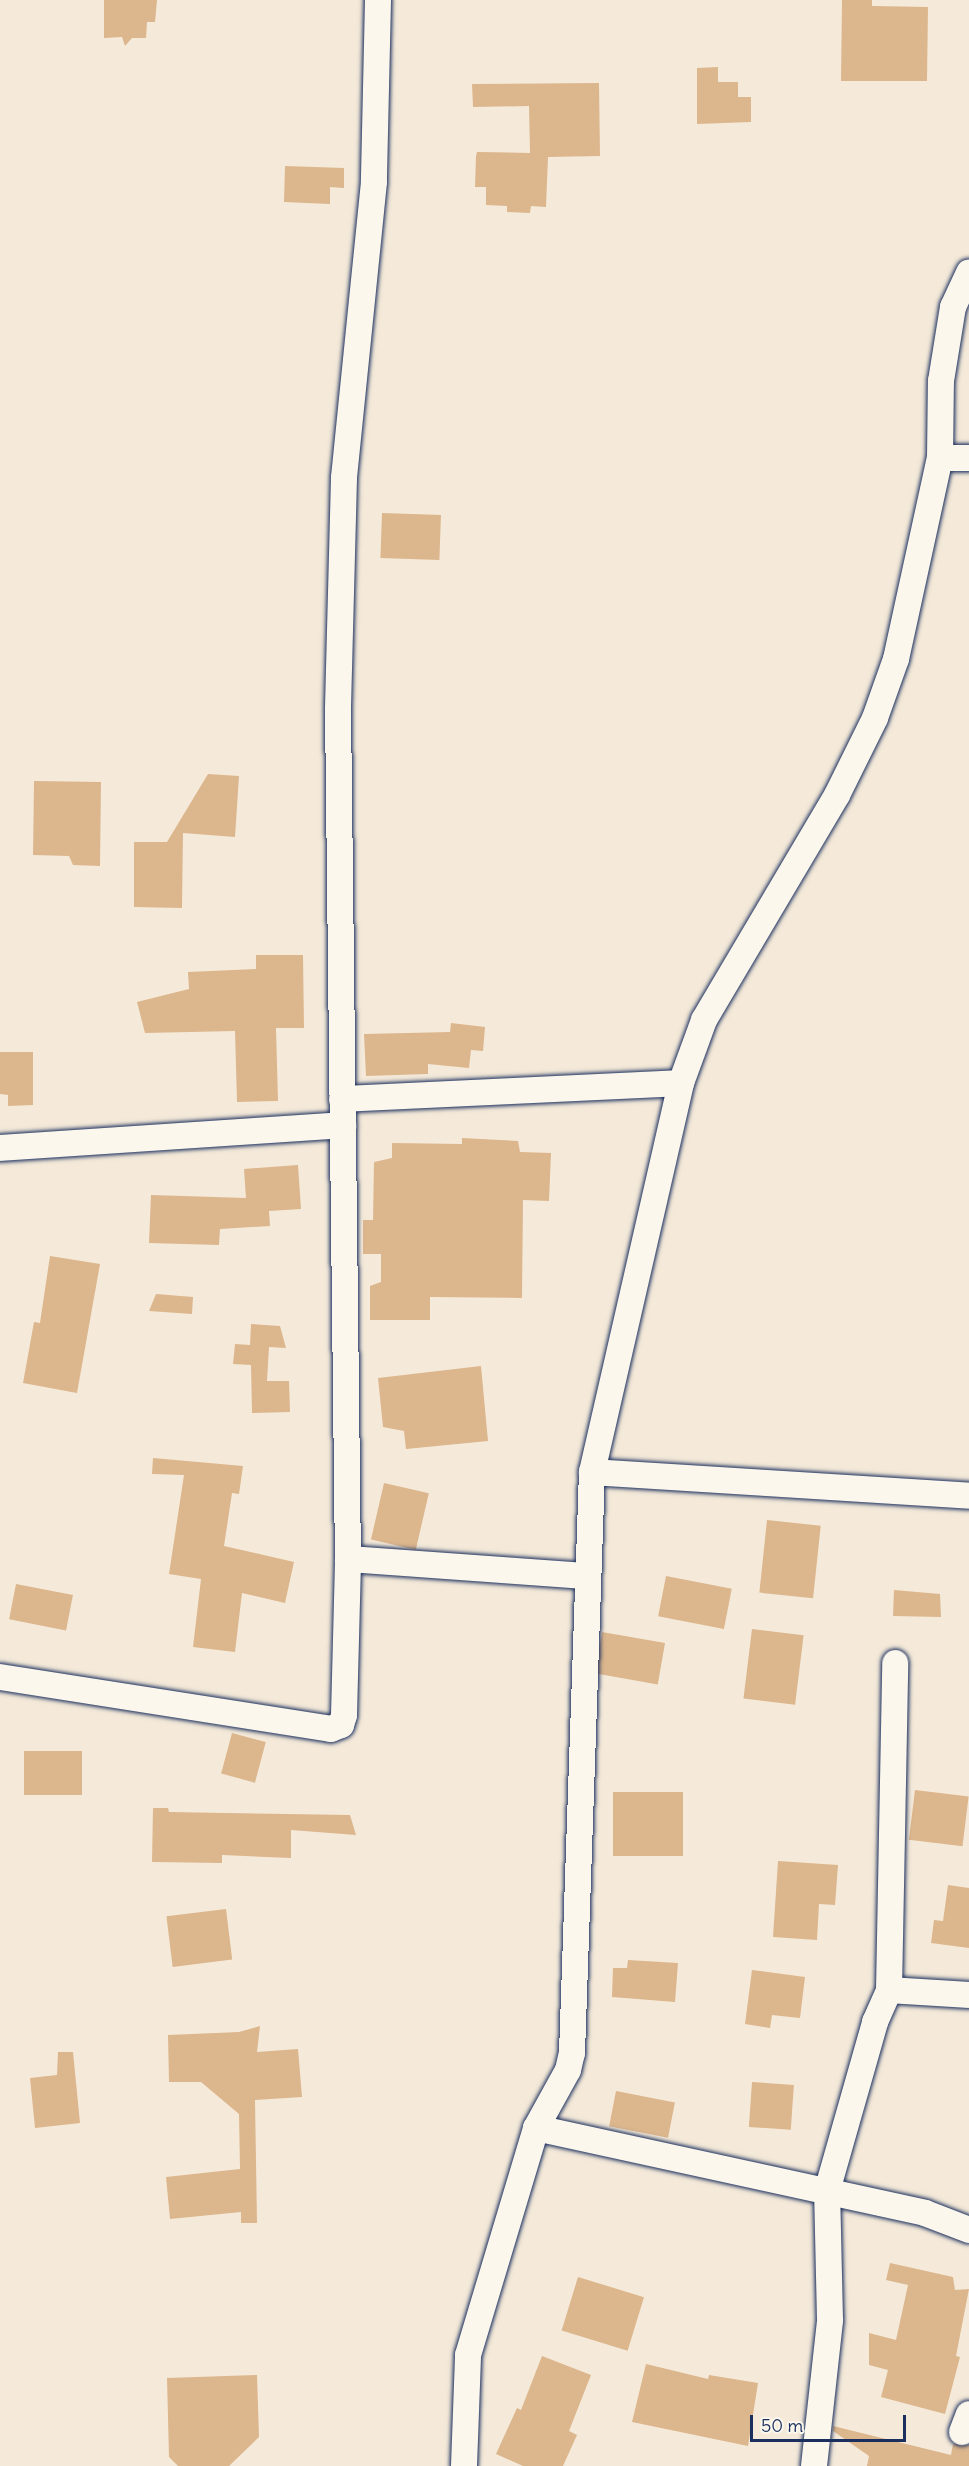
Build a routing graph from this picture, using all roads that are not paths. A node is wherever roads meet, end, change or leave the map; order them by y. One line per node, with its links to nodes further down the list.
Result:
1 (378, 0): 6 (street)
2 (969, 273): 3 (street)
3 (940, 458): 4 (street); 5 (street)
4 (969, 458)
5 (681, 1083): 6 (street); 9 (street)
6 (342, 1099): 7 (street)
7 (343, 1125): 8 (street); 11 (street)
8 (0, 1148)
9 (592, 1472): 10 (street); 12 (street)
10 (969, 1496)
11 (348, 1559): 12 (street); 14 (street)
12 (586, 1576): 17 (street)
13 (895, 1663): 15 (street)
14 (0, 1677)
15 (890, 1990): 16 (street); 18 (street)
16 (969, 1995)
17 (536, 2128): 18 (street); 20 (street)
18 (827, 2191): 19 (street); 21 (street)
19 (969, 2230)
20 (464, 2466)
21 (814, 2466)

